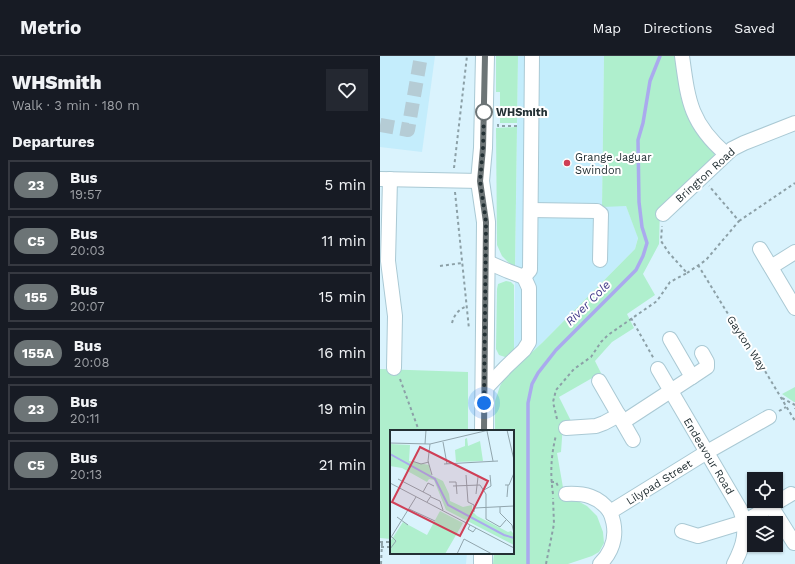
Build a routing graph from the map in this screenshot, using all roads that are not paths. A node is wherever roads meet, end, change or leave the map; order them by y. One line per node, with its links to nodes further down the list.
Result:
1 (485, 56): 7 (main road)
2 (532, 56): 8 (street)
3 (682, 56): 5 (street)
4 (795, 123): 5 (street, Brington Road)
5 (726, 154): 9 (street, Brington Road)
6 (385, 179): 7 (street); 19 (street)
7 (480, 181): 13 (main road)
8 (531, 210): 12 (street); 15 (street)
9 (663, 214)
10 (760, 249): 14 (street)
11 (795, 252): 14 (street)
12 (600, 260)
13 (485, 261): 15 (street); 23 (main road)
14 (771, 267): 16 (street)
15 (524, 277): 23 (street)
16 (795, 308)
17 (670, 339): 21 (street)
18 (702, 353): 21 (street)
19 (394, 368)
20 (658, 369): 24 (street, Endeavour Road)
21 (692, 377): 24 (street)
22 (599, 381): 26 (street)
23 (485, 389): 28 (main road)
24 (670, 392): 26 (street); 30 (street, Endeavour Road)
25 (769, 417): 30 (street, Lilypad Street)
26 (621, 419): 27 (street); 29 (street)
27 (566, 428)
28 (484, 430)
29 (633, 440)
30 (707, 452): 36 (street, Lilypad Street); 37 (street, Endeavour Road)
31 (566, 494): 36 (street)
32 (791, 494): 33 (street)
33 (783, 499)
34 (768, 508): 37 (street)
35 (773, 508): 39 (street)
36 (610, 512): 40 (street)
37 (744, 522): 38 (street); 41 (street, Endeavour Road)
38 (682, 531)
39 (794, 543)
40 (600, 564)
41 (734, 564)

